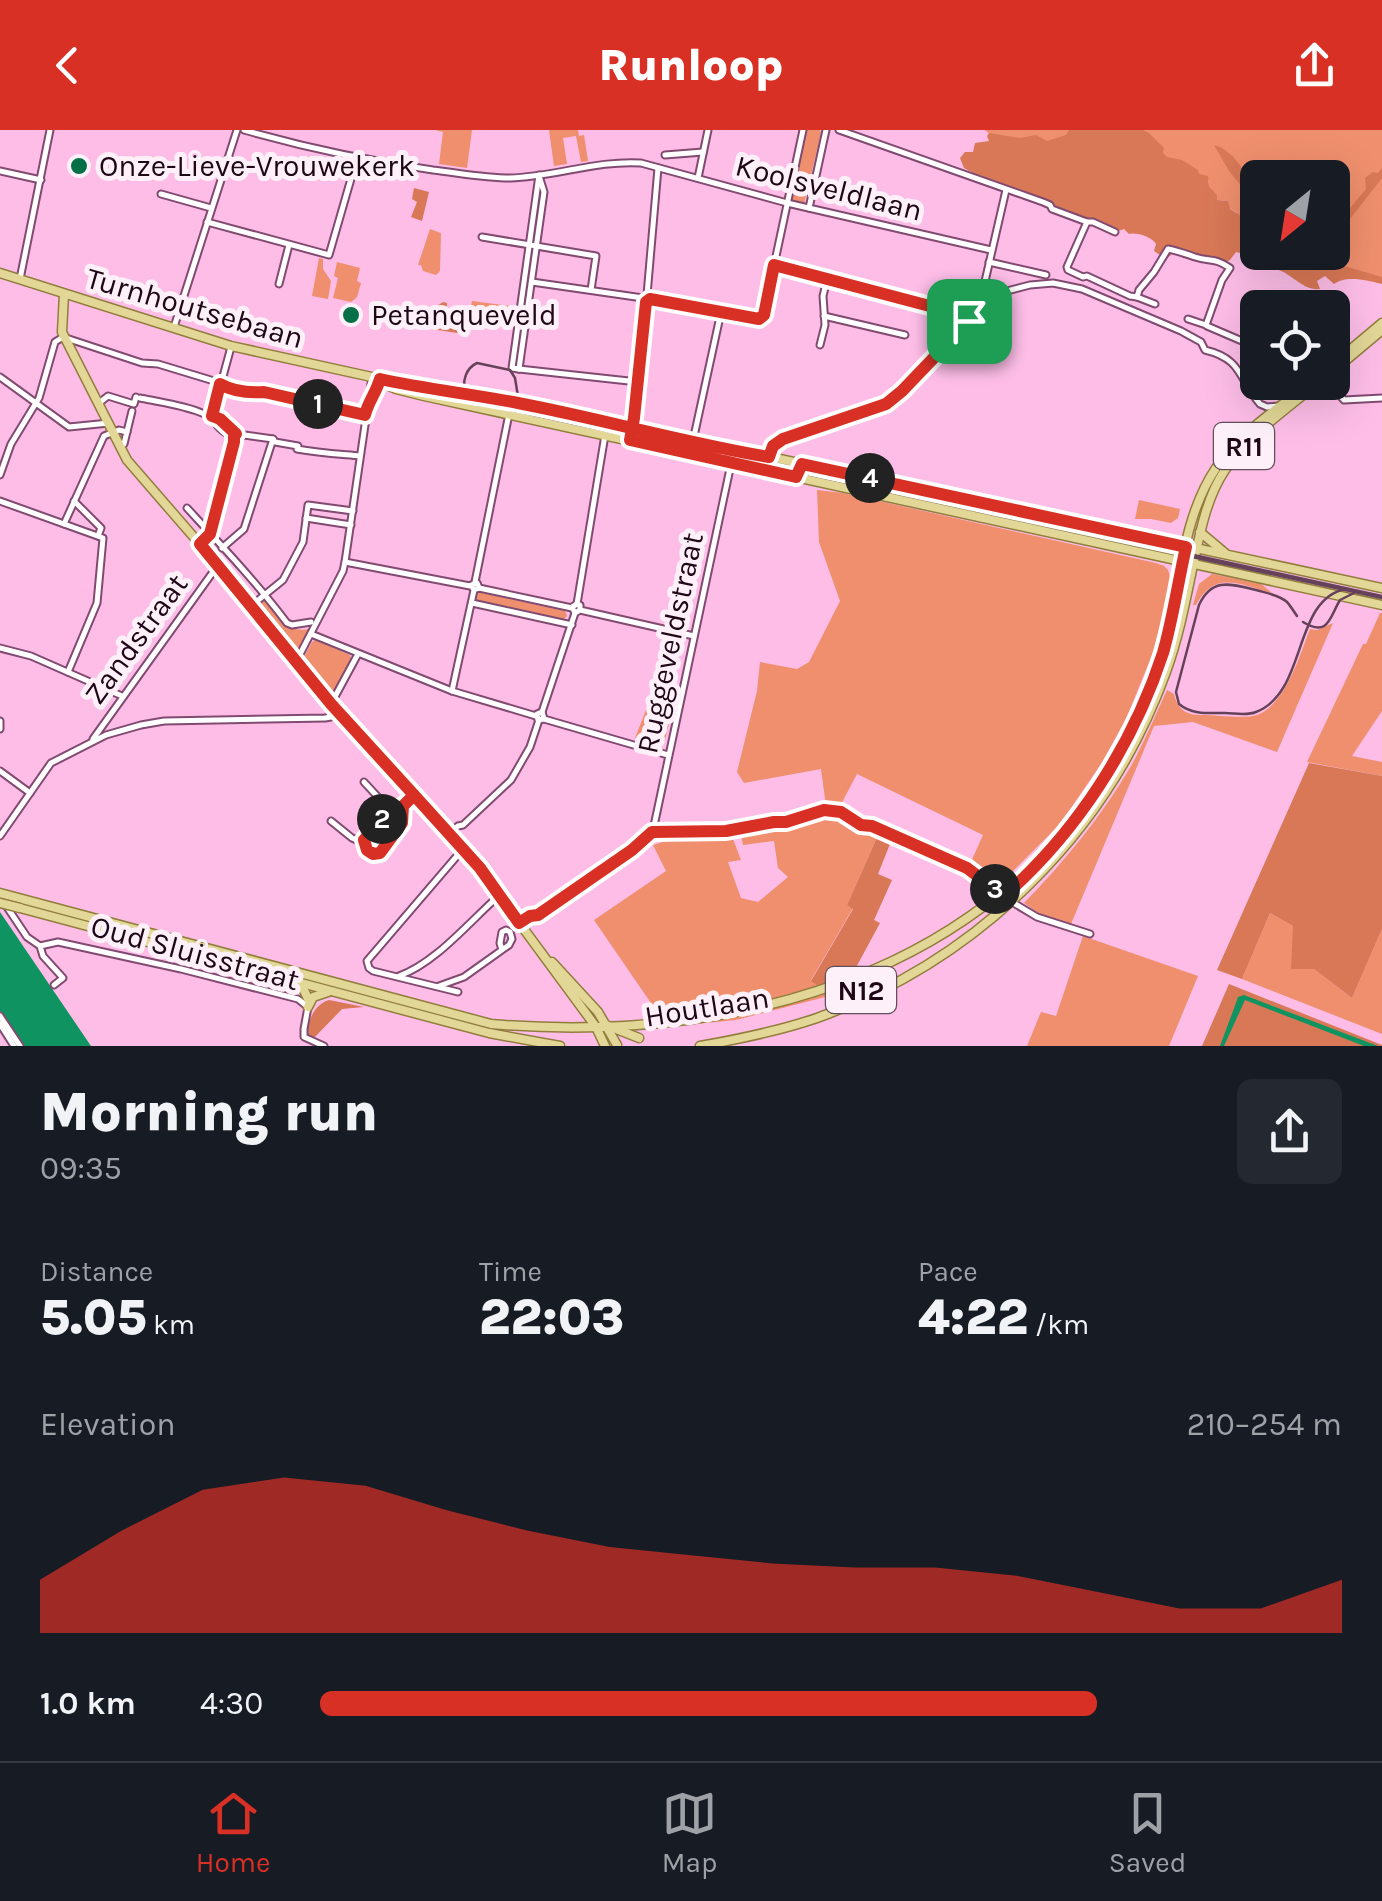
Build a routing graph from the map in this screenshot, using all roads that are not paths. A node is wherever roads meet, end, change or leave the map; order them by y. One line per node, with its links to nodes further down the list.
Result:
1 (50, 130): 14 (street)
2 (240, 130): 9 (street, Koolsveldlaan); 18 (street)
3 (708, 130): 7 (street)
4 (803, 130): 17 (street)
5 (826, 130): 19 (street)
6 (839, 130): 15 (street)
7 (703, 152): 8 (street, Koolsveldlaan); 13 (street)
8 (665, 155)
9 (357, 158): 12 (street, Koolsveldlaan); 24 (street)
10 (658, 167): 12 (street, Koolsveldlaan); 13 (street, Koolsveldlaan); 38 (street)
11 (0, 171): 14 (street)
12 (539, 175): 25 (street)
13 (698, 178): 17 (street, Koolsveldlaan)
14 (41, 180): 31 (street)
15 (1006, 190): 21 (street); 26 (street)
16 (161, 194): 18 (street)
17 (787, 203): 19 (street, Koolsveldlaan); 28 (street)
18 (212, 208): 20 (street)
19 (809, 208): 26 (street, Koolsveldlaan)
20 (207, 222): 24 (street); 48 (street)
21 (1087, 222): 22 (street); 37 (street)
22 (1115, 232)
23 (482, 237): 25 (street)
24 (289, 245): 34 (street)
25 (532, 246): 33 (street); 35 (street)
26 (991, 250): 27 (street)
27 (989, 262): 30 (street); 39 (street)
28 (774, 265): 32 (street); 41 (street)
29 (0, 273): 31 (main road, Turnhoutsebaan)
30 (1046, 274)
31 (20, 279): 36 (main road, Turnhoutsebaan)
32 (827, 279): 42 (street); 44 (street)
33 (527, 281): 35 (street); 58 (street)
34 (279, 284)
35 (591, 290): 38 (street)
36 (64, 294): 48 (main road, Turnhoutsebaan); 51 (main road)
37 (1137, 297): 40 (street); 46 (street)
38 (647, 298): 41 (street); 58 (street)
39 (988, 302): 44 (street); 49 (street)
40 (1156, 304)
41 (721, 312): 81 (street)
42 (824, 316): 50 (street); 53 (street)
43 (1188, 318): 45 (street)
44 (969, 321): 84 (street)
45 (1197, 322): 46 (street); 49 (street)
46 (1206, 326): 52 (street)
47 (1382, 326): 55 (main road)
48 (174, 328): 54 (main road, Turnhoutsebaan)
49 (1181, 331): 67 (street)
50 (905, 335)
51 (64, 336): 59 (street); 65 (street); 66 (main road)
52 (1240, 340)
53 (820, 345)
54 (231, 346): 57 (main road, Turnhoutsebaan); 59 (street)
55 (1350, 353)
56 (0, 377): 65 (street)
57 (376, 378): 60 (main road, Turnhoutsebaan); 70 (street)
58 (638, 382): 75 (street)
59 (220, 384): 70 (street); 71 (street)
60 (425, 392): 69 (main road, Turnhoutsebaan); 73 (main road, Turnhoutsebaan)
61 (1382, 398): 64 (street)
62 (1289, 400): 67 (main road, R11)
63 (1295, 400): 72 (main road, R11)
64 (1350, 400)
65 (36, 404): 74 (street); 88 (street)
66 (99, 404): 71 (street); 74 (main road)
67 (1283, 405): 72 (main road, R11)
68 (132, 410): 76 (street)
69 (510, 414): 78 (main road, Turnhoutsebaan); 114 (street)
70 (365, 415): 83 (street)
71 (212, 416): 77 (street)
72 (1268, 421): 95 (main road, R11); 98 (main road, R11)
73 (613, 423): 75 (main road, Turnhoutsebaan); 78 (street)
74 (111, 428): 76 (street); 90 (street); 102 (main road)
75 (632, 428): 80 (street); 81 (main road, Turnhoutsebaan)
76 (127, 432): 82 (street)
77 (235, 435): 79 (street); 99 (street)
78 (605, 435): 80 (main road, Turnhoutsebaan); 121 (street)
79 (272, 439): 83 (street); 104 (street)
80 (630, 440): 85 (main road, Turnhoutsebaan)
81 (692, 441): 84 (main road, Turnhoutsebaan)
82 (124, 444)
83 (360, 456): 93 (street)
84 (769, 457): 86 (main road, Turnhoutsebaan); 87 (street)
85 (731, 463): 87 (main road, Turnhoutsebaan); 125 (street, Ruggeveldstraat)
86 (798, 463): 89 (street); 101 (main road, Turnhoutsebaan)
87 (766, 470): 89 (main road, Turnhoutsebaan)
88 (0, 475)
89 (796, 477): 106 (main road, Turnhoutsebaan)
90 (74, 501): 96 (street); 100 (street)
91 (0, 502): 96 (street)
92 (186, 508): 99 (street)
93 (353, 511): 94 (street); 97 (street)
94 (306, 518): 97 (street); 117 (street)
95 (1193, 519): 101 (main road); 103 (main road, R11)
96 (64, 524): 100 (street)
97 (351, 525): 109 (street)
98 (1200, 532): 105 (main road, R11); 107 (main road)
99 (210, 534): 102 (street); 104 (street)
100 (100, 537): 129 (street)
101 (1166, 543): 103 (main road, Turnhoutsebaan)
102 (200, 544): 111 (main road)
103 (1186, 547): 105 (main road, Turnhoutsebaan); 108 (main road, Houtlaan / N12)
104 (222, 548): 117 (street)
105 (1197, 550): 107 (main road, Turnhoutsebaan); 110 (main road, Houtlaan / N12)
106 (1158, 555): 108 (main road, Turnhoutsebaan); 113 (main road)
107 (1234, 556): 116 (main road, Turnhoutsebaan)
108 (1182, 560): 110 (main road, Turnhoutsebaan); 113 (main road, Houtlaan / N12)
109 (345, 562): 114 (street); 124 (street)
110 (1194, 563): 112 (main road, Turnhoutsebaan); 115 (main road, Houtlaan / N12)
111 (218, 565): 120 (main road); 131 (street, Zandstraat)
112 (1213, 567): 115 (main road); 119 (main road, Turnhoutsebaan)
113 (1179, 579): 152 (main road, Houtlaan / N12)
114 (475, 587): 118 (street); 121 (street)
115 (1189, 587): 152 (main road, Houtlaan / N12)
116 (1382, 588)
117 (265, 594): 120 (street); 122 (street)
118 (471, 603): 123 (street); 130 (street)
119 (1382, 605)
120 (251, 606): 128 (main road)
121 (576, 609): 123 (street); 125 (street)
122 (312, 622)
123 (572, 625): 134 (street)
124 (311, 634): 127 (street); 128 (street)
125 (694, 636): 138 (street, Ruggeveldstraat)
126 (0, 648): 129 (street)
127 (358, 653): 130 (street); 132 (street)
128 (296, 662): 132 (main road)
129 (68, 672): 131 (street)
130 (452, 691): 134 (street)
131 (122, 696): 135 (street, Zandstraat)
132 (331, 704): 133 (main road)
133 (338, 712): 136 (street, Zandstraat); 142 (main road)
134 (540, 717): 138 (street); 148 (street)
135 (104, 721): 136 (street); 137 (street, Zandstraat)
136 (117, 731): 137 (street, Zandstraat)
137 (91, 742): 141 (street, Zandstraat)
138 (668, 755): 146 (street, Ruggeveldstraat)
139 (0, 770): 141 (street)
140 (364, 782): 144 (street)
141 (30, 793): 147 (street, Zandstraat)
142 (414, 795): 143 (street); 148 (main road)
143 (403, 806): 144 (street); 149 (street)
144 (390, 810): 149 (street)
145 (331, 822): 149 (street)
146 (651, 834): 152 (street); 155 (street)
147 (0, 836)
148 (451, 836): 150 (main road)
149 (364, 843)
150 (463, 849): 155 (main road); 160 (street)
151 (0, 897): 154 (main road, bridge); 157 (street)
152 (1008, 899): 156 (street); 171 (main road, Houtlaan / N12); 178 (main road, Houtlaan / N12)
153 (492, 902): 160 (street)
154 (21, 904): 161 (main road); 172 (main road)
155 (520, 926): 159 (main road)
156 (1090, 934)
157 (40, 946): 162 (street); 166 (street, Oud Sluisstraat)
158 (502, 950): 163 (street)
159 (544, 957): 167 (main road); 170 (main road)
160 (396, 977): 163 (street)
161 (286, 979): 164 (main road); 166 (main road)
162 (54, 986)
163 (436, 987): 165 (street)
164 (332, 991): 166 (main road); 172 (main road)
165 (458, 992)
166 (309, 1004): 176 (street, Oud Sluisstraat)
167 (587, 1015): 172 (main road); 173 (main road)
168 (0, 1016): 175 (street)
169 (0, 1024): 175 (street)
170 (606, 1024): 174 (main road); 174 (main road, Houtlaan)
171 (711, 1034)
172 (546, 1041): 177 (main road)
173 (600, 1042): 174 (main road, Houtlaan)
174 (616, 1044)
175 (17, 1046)
176 (324, 1046)
177 (560, 1046)
178 (700, 1046)

